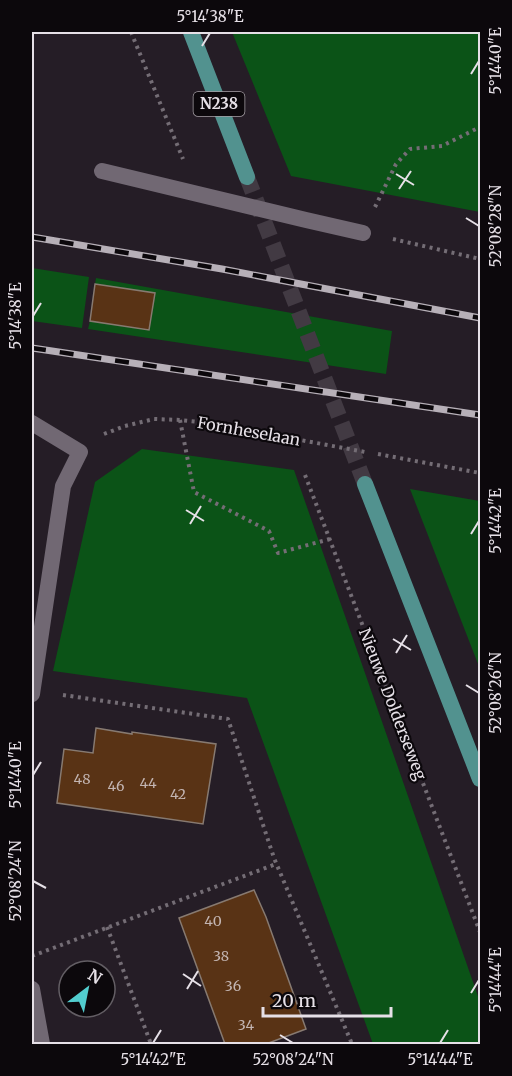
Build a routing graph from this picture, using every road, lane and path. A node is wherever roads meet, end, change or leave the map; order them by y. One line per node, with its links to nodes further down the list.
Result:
1 (131, 32): 4 (path)
2 (190, 32): 6 (main road, N238)
3 (480, 127): 7 (path)
4 (186, 168)
5 (102, 171): 8 (street)
6 (247, 177)
7 (373, 212)
8 (363, 232): 9 (path)
9 (480, 259)
10 (180, 420): 12 (path, Fornheselaan); 13 (path, Fornheselaan); 16 (path)
11 (32, 423): 12 (street)
12 (80, 452): 17 (street)
13 (480, 473)
14 (305, 475): 16 (path, Nieuwe Dolderseweg)
15 (365, 484): 18 (main road)
16 (330, 538): 21 (path, Nieuwe Dolderseweg)
17 (32, 692): 19 (path)
18 (480, 779)
19 (276, 864): 20 (path); 26 (path)
20 (107, 927): 22 (path); 25 (path)
21 (480, 932)
22 (32, 956)
23 (32, 989): 24 (street)
24 (42, 1044)
25 (151, 1044)
26 (352, 1044)

